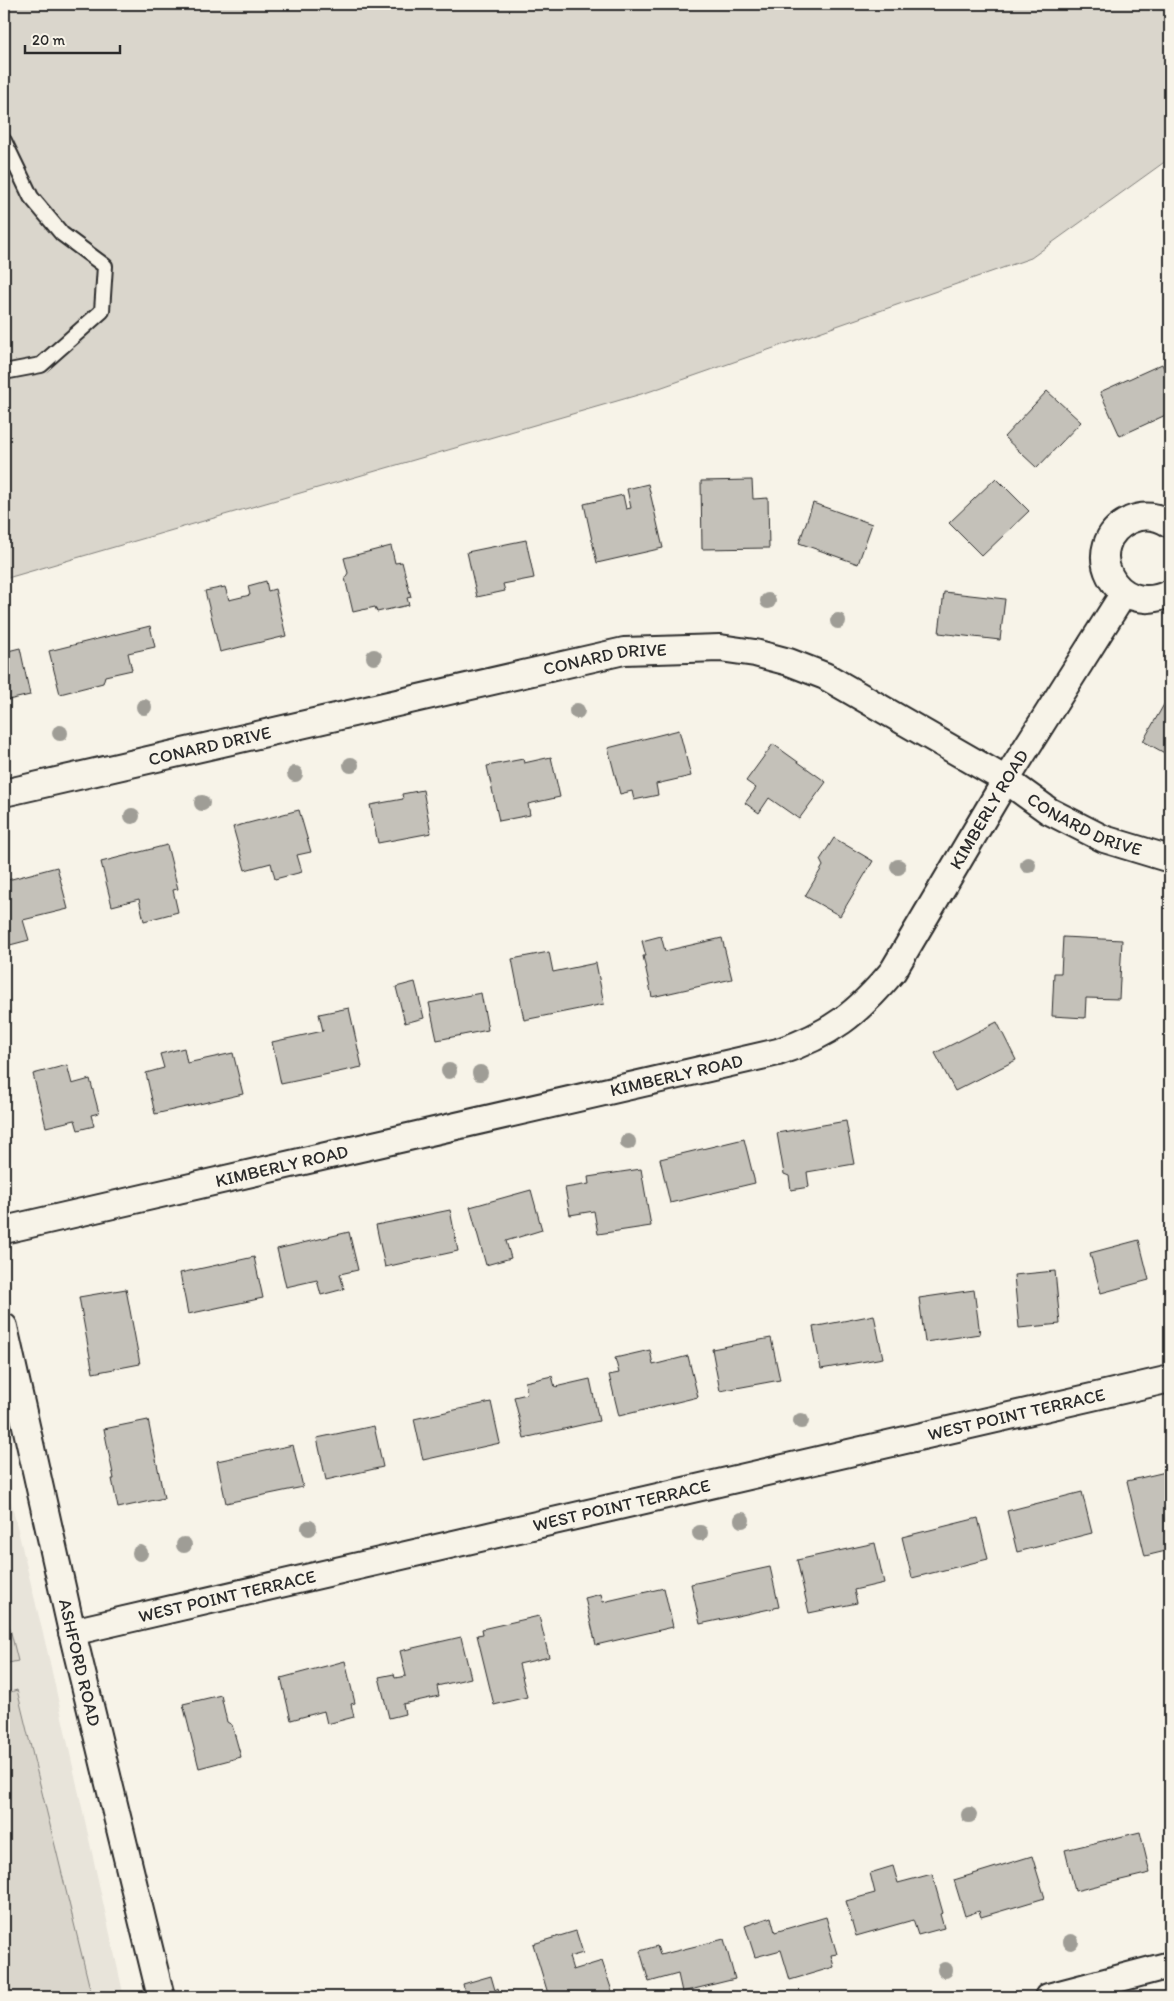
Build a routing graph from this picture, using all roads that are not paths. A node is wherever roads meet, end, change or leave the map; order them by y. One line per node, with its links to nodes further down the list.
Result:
1 (4, 142): 2 (lane)
2 (4, 372)
3 (1170, 524): 4 (street)
4 (1124, 593): 5 (street); 6 (street, KIMBERLY ROAD)
5 (1170, 593)
6 (1006, 780): 7 (street, CONARD DRIVE); 8 (street, CONARD DRIVE); 9 (street, KIMBERLY ROAD)
7 (4, 794)
8 (1170, 859)
9 (4, 1230)
10 (4, 1327): 12 (street, ASHFORD ROAD)
11 (1170, 1379): 12 (street, WEST POINT TERRACE)
12 (72, 1632): 14 (street, ASHFORD ROAD)
13 (1170, 1965): 15 (street)
14 (161, 1997)
15 (1048, 1997)

